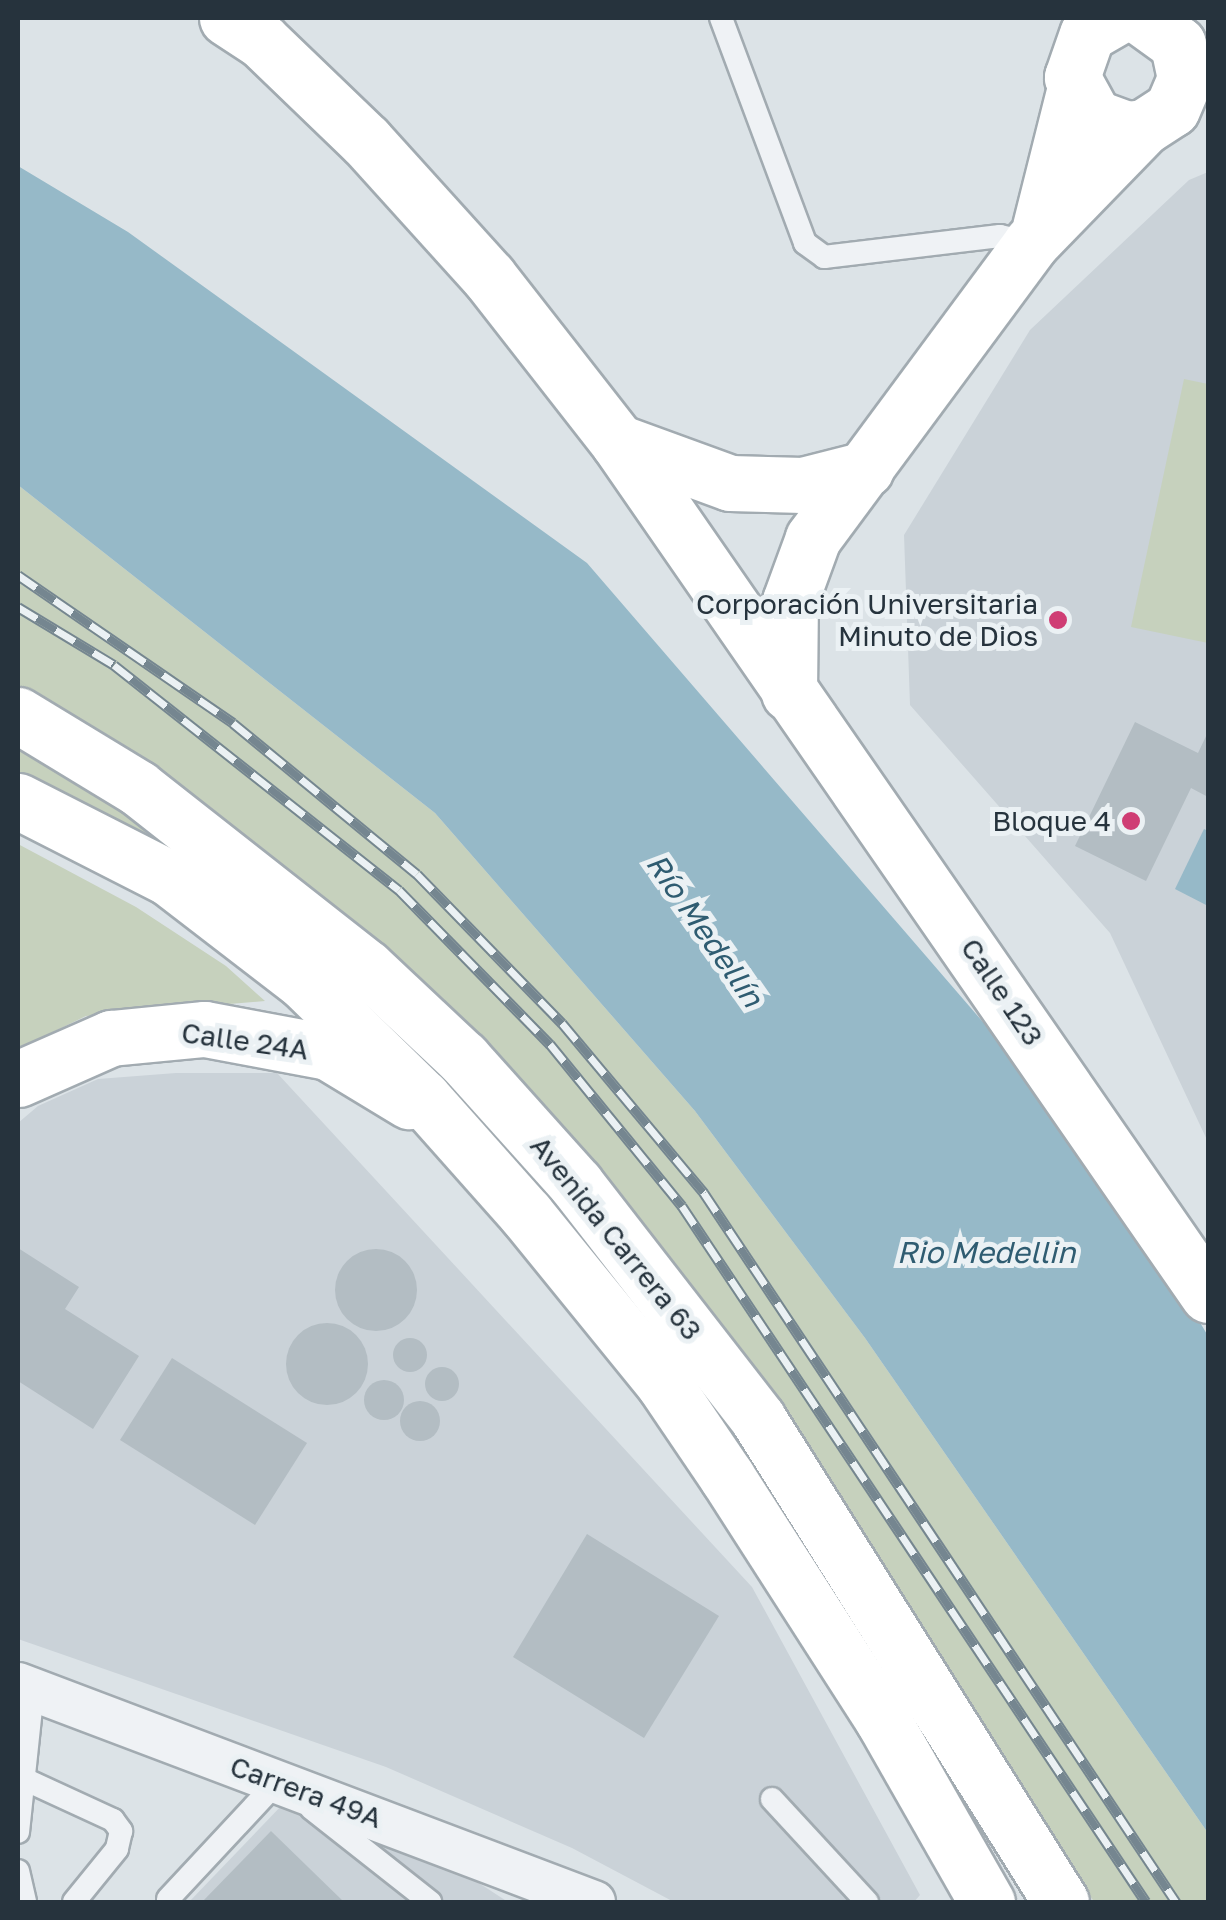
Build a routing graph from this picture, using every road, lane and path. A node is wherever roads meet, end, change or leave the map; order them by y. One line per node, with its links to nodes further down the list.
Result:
1 (228, 18): 8 (main road, Calle 123)
2 (721, 18): 7 (lane)
3 (1115, 18): 5 (main road)
4 (1142, 18): 6 (main road)
5 (1068, 57): 6 (main road); 7 (main road)
6 (1144, 126): 7 (main road)
7 (1034, 239): 9 (main road)
8 (618, 442): 9 (main road); 10 (main road, Calle 123)
9 (866, 470): 10 (main road)
10 (789, 692): 15 (main road, Calle 123)
11 (18, 715): 29 (main road, Avenida Carrera 63)
12 (18, 801): 14 (main road, Avenida Carrera 63)
13 (18, 1079): 14 (main road, Calle 24A)
14 (456, 1136): 28 (main road, Avenida Carrera 63)
15 (1208, 1295)
16 (25, 1687): 17 (lane); 18 (street, Carrera 49A)
17 (24, 1779): 20 (lane); 24 (lane)
18 (278, 1782): 22 (lane); 25 (lane); 26 (street, Carrera 49A)
19 (772, 1799): 27 (lane)
20 (18, 1832)
21 (18, 1872): 23 (lane)
22 (168, 1899)
23 (24, 1902)
24 (74, 1902)
25 (430, 1902)
26 (594, 1902)
27 (867, 1902)
28 (988, 1902)
29 (1061, 1902)

